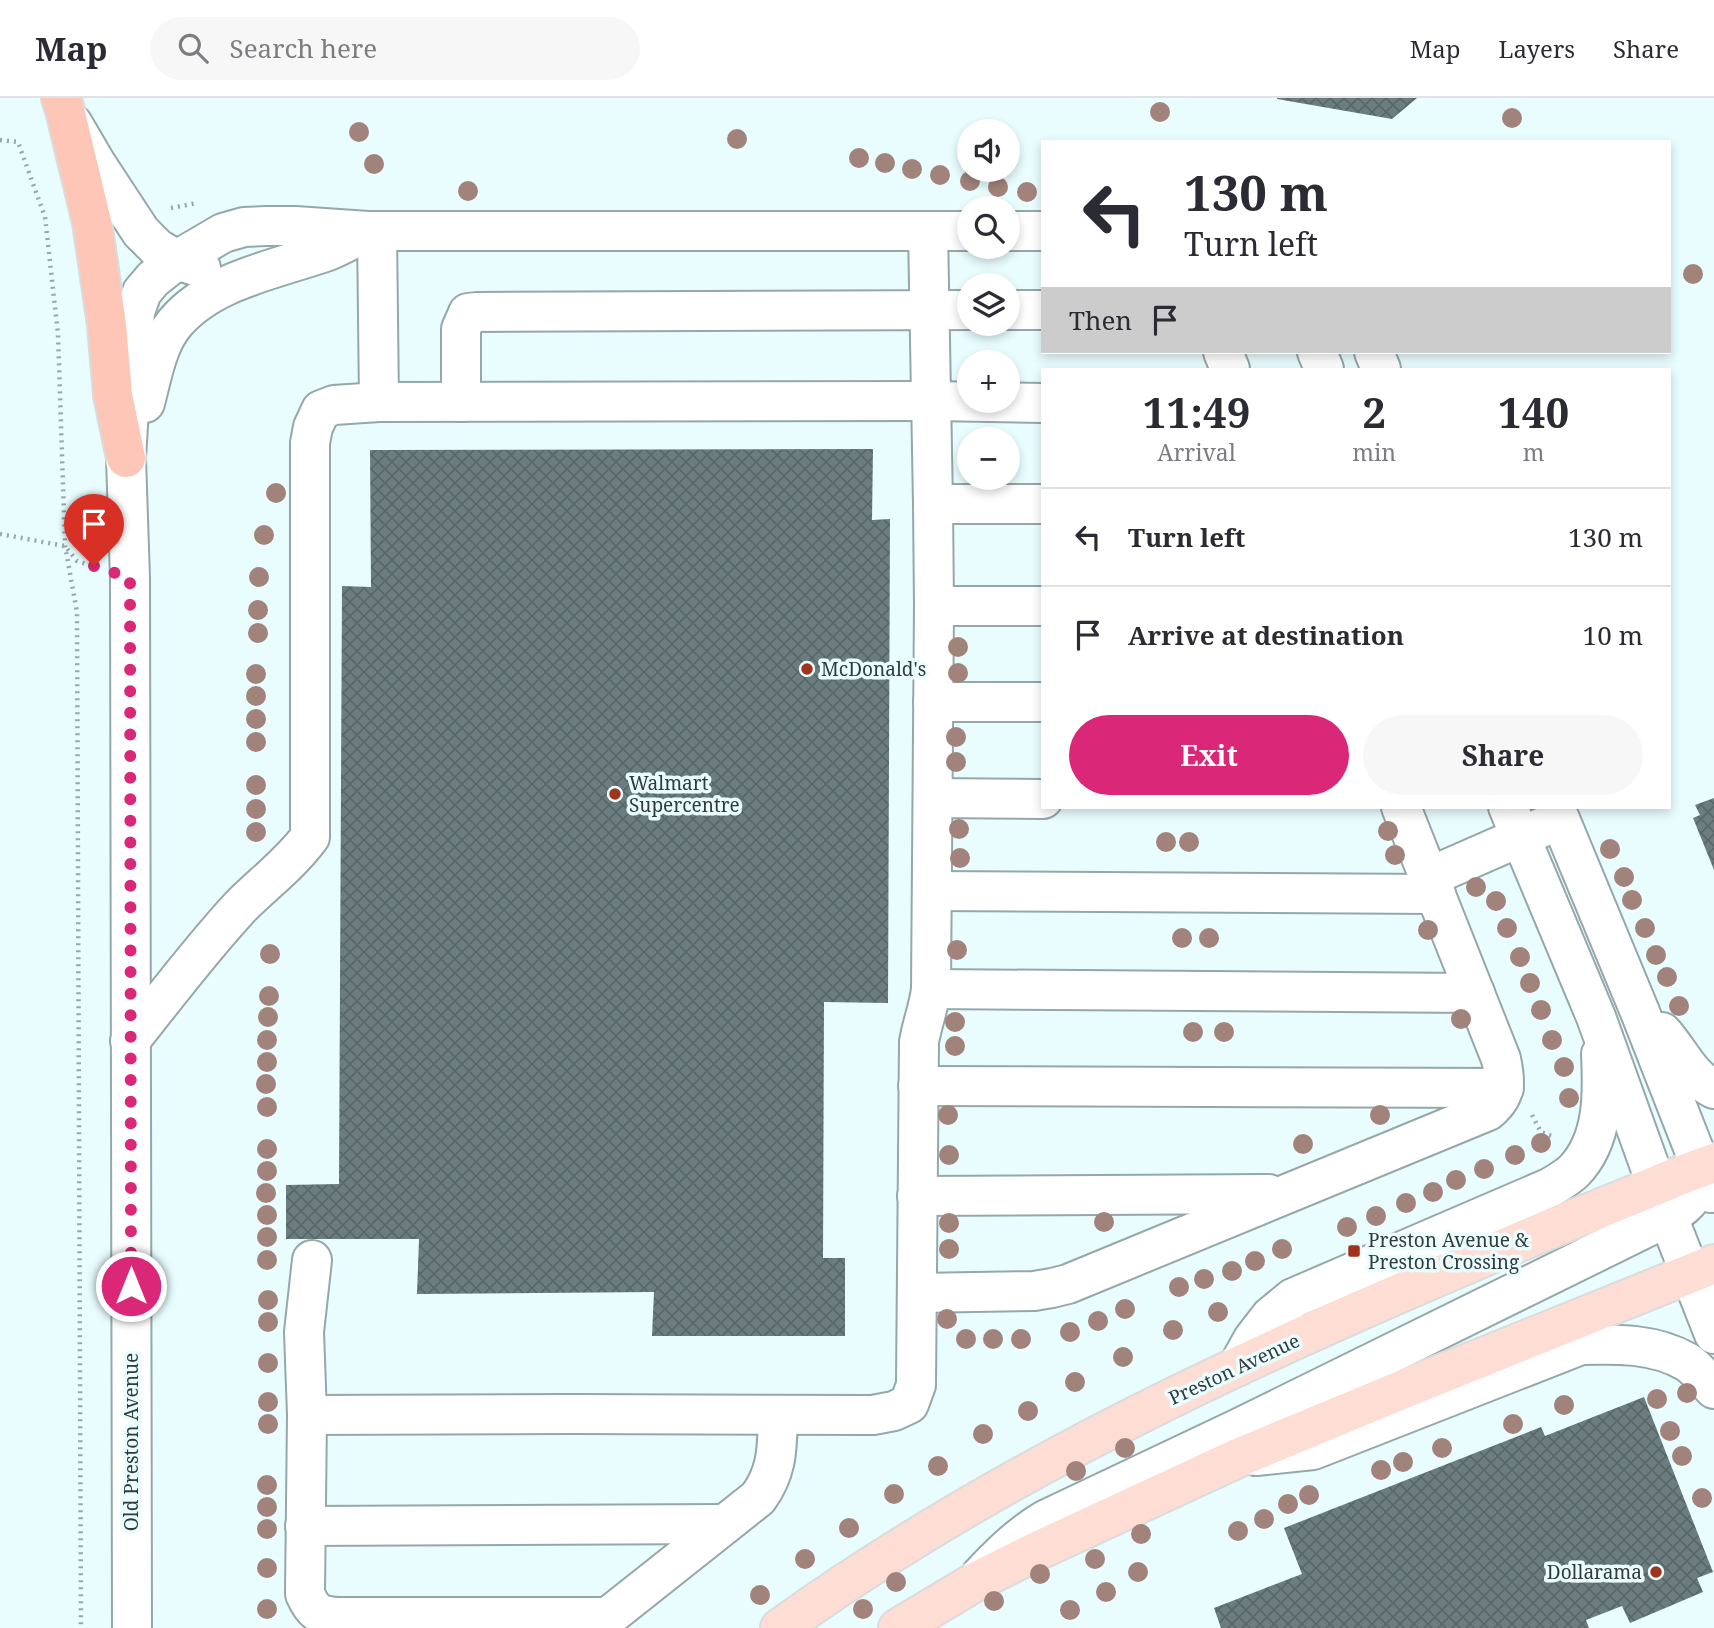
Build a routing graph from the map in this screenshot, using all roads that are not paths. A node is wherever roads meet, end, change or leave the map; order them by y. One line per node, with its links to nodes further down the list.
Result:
1 (63, 104): 7 (street); 17 (highway)
2 (373, 230): 3 (street, Old Preston Avenue); 7 (street, Old Preston Avenue); 8 (street); 14 (street)
3 (928, 230): 4 (street, Old Preston Avenue); 9 (street)
4 (957, 230)
5 (1020, 230): 6 (street)
6 (1041, 230)
7 (177, 260): 8 (street); 17 (street, Old Preston Avenue)
8 (251, 276): 17 (street)
9 (929, 310): 10 (street); 13 (street); 15 (street)
10 (957, 310)
11 (1020, 310): 12 (street)
12 (1041, 310)
13 (931, 401): 15 (street); 16 (street); 18 (street)
14 (379, 402): 15 (street); 35 (street)
15 (461, 402)
16 (1041, 403)
17 (126, 458): 35 (street, Old Preston Avenue)
18 (933, 504): 19 (street); 20 (street)
19 (1041, 504)
20 (934, 606): 21 (street); 22 (street)
21 (1041, 606)
22 (933, 702): 23 (street); 24 (street)
23 (1041, 702)
24 (933, 798): 25 (street); 30 (street)
25 (1041, 799)
26 (1402, 809): 29 (street)
27 (1558, 813): 28 (street); 33 (street)
28 (1514, 822): 29 (street); 34 (street)
29 (1432, 885): 30 (street); 32 (street)
30 (932, 891): 31 (street)
31 (931, 989): 32 (street); 36 (street)
32 (1475, 993): 37 (street)
33 (1640, 1012): 38 (street); 39 (street)
34 (1596, 1017): 42 (street); 47 (street)
35 (130, 1041): 55 (street, Old Preston Avenue)
36 (918, 1086): 37 (street); 41 (street)
37 (1504, 1088): 40 (street)
38 (1714, 1088)
39 (1710, 1177): 42 (main road, Preston Avenue)
40 (1289, 1194): 41 (street); 45 (street)
41 (918, 1196): 45 (street)
42 (1662, 1201): 44 (street); 47 (main road, Preston Avenue); 54 (street)
43 (312, 1260): 49 (street)
44 (1702, 1269): 46 (street); 51 (main road)
45 (917, 1293): 50 (street)
46 (1714, 1334)
47 (1238, 1366): 56 (main road, Preston Avenue)
48 (1714, 1389): 51 (street)
49 (307, 1415): 50 (street); 53 (street)
50 (778, 1415): 52 (street)
51 (1240, 1457): 54 (main road)
52 (725, 1524): 53 (street); 53 (street)
53 (305, 1526)
54 (975, 1582): 57 (main road)
55 (132, 1628)
56 (780, 1628)
57 (898, 1628)

